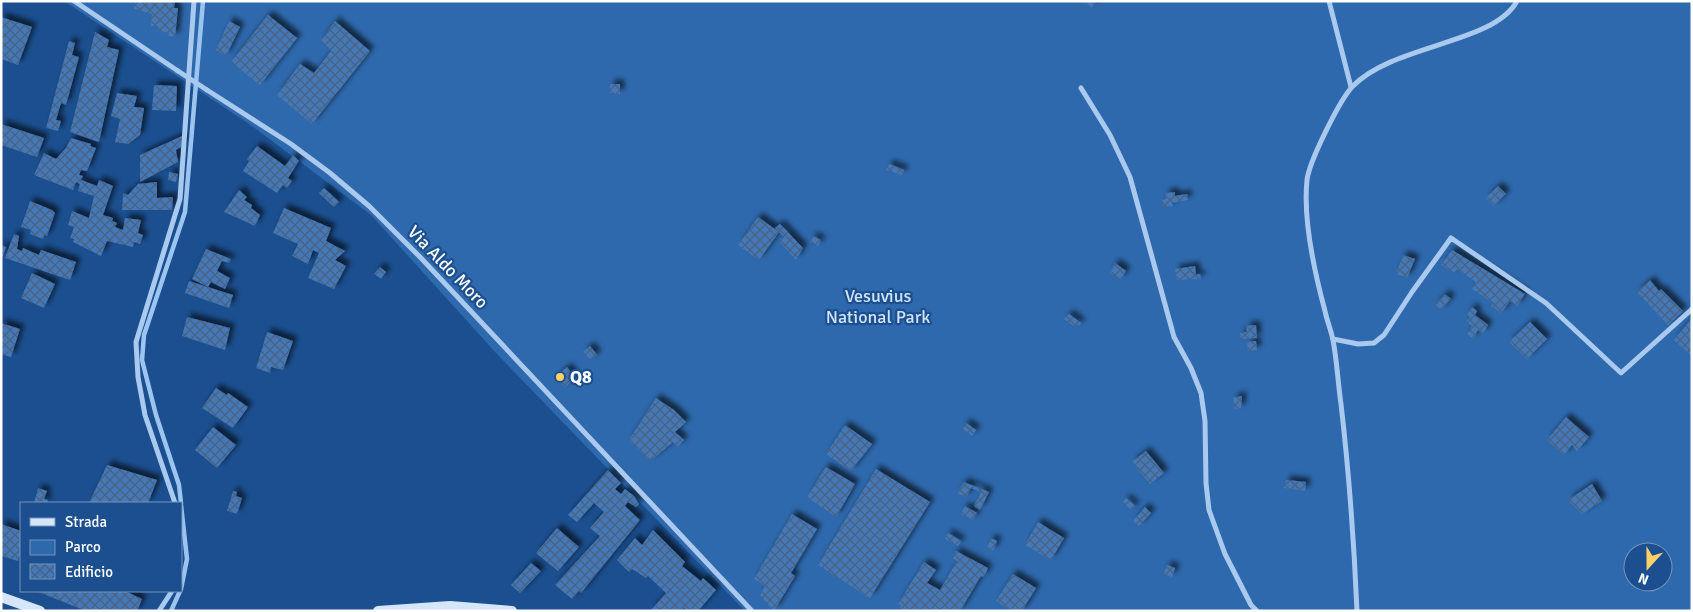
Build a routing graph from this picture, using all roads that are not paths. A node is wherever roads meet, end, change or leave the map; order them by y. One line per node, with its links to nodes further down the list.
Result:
1 (74, 1): 16 (street, Via Aldo Moro, bridge)
2 (194, 1): 9 (street)
3 (1329, 1): 5 (street)
4 (1517, 1): 5 (street)
5 (1351, 87): 8 (street)
6 (1081, 88): 17 (street)
7 (1692, 309): 8 (street)
8 (1333, 339): 18 (street)
9 (175, 502)
10 (171, 592): 13 (street)
11 (1, 597): 12 (main road)
12 (40, 611)
13 (159, 611)
14 (378, 611): 15 (main road)
15 (512, 611)
16 (752, 611)
17 (1256, 611)
18 (1357, 611)

